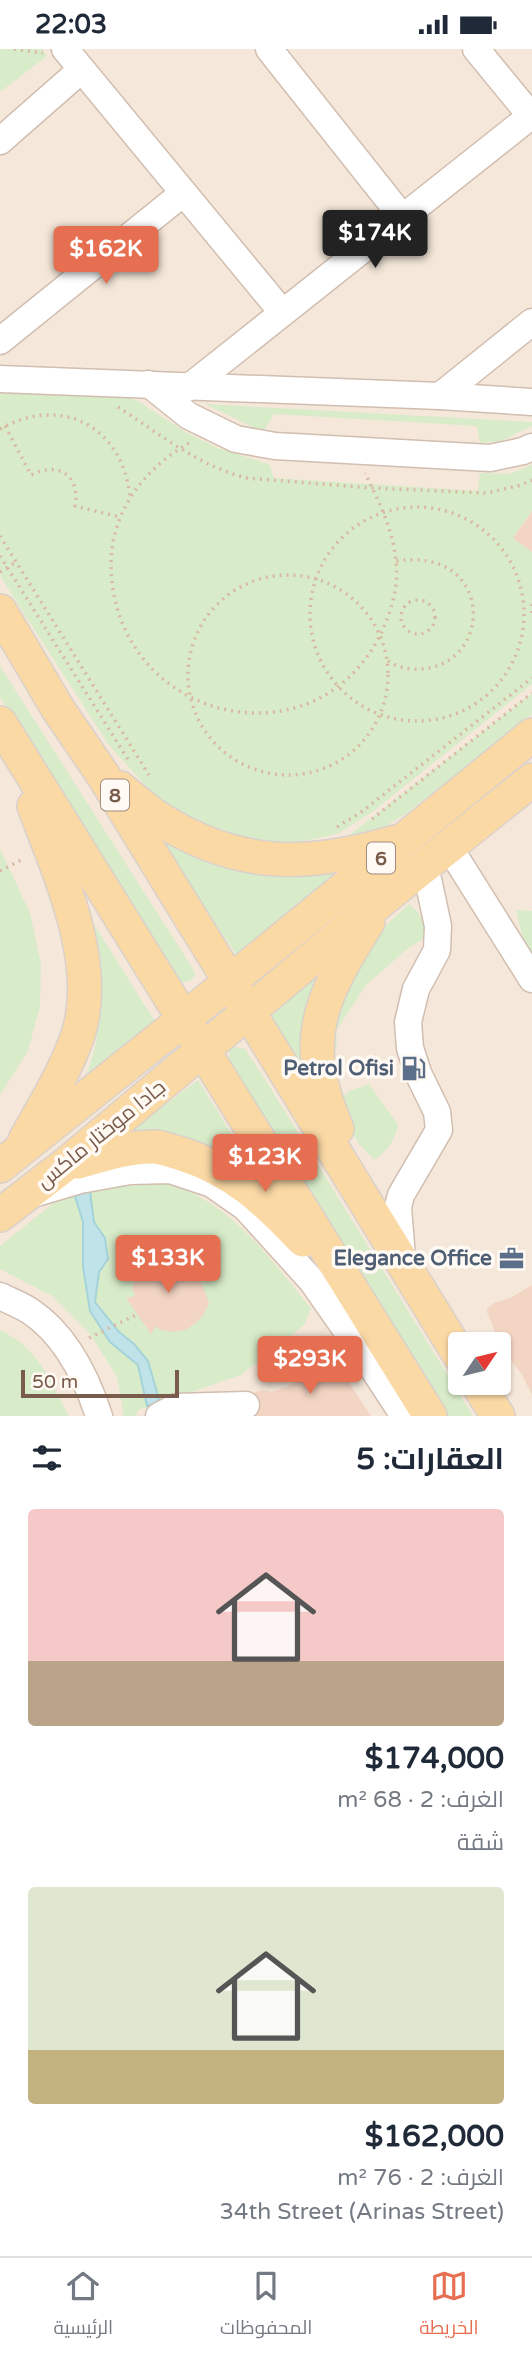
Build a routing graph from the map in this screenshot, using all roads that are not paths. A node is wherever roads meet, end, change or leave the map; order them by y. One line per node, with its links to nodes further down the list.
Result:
1 (65, 49): 4 (street)
2 (269, 49): 8 (street)
3 (476, 49): 5 (street)
4 (81, 70): 6 (street); 7 (street)
5 (531, 115): 8 (street)
6 (0, 141)
7 (183, 194): 9 (street); 11 (street)
8 (403, 218): 9 (street)
9 (282, 312): 14 (street)
10 (532, 322): 15 (street)
11 (0, 341)
12 (0, 379): 13 (street)
13 (149, 384): 14 (street); 17 (street)
14 (188, 388): 15 (street)
15 (440, 396): 16 (street)
16 (532, 402)
17 (532, 447)
18 (0, 611): 21 (main road, 8)
19 (5, 730): 29 (main road); 31 (main road)
20 (532, 735): 23 (main road, 6)
21 (119, 773): 23 (main road); 27 (main road, 8)
22 (532, 781): 24 (main road, 6)
23 (404, 839): 27 (main road, 6)
24 (437, 856): 25 (main road, 6); 26 (street); 34 (street)
25 (383, 899): 28 (main road, 6); 34 (main road)
26 (532, 979)
27 (229, 981): 28 (main road, 8); 29 (main road, 6)
28 (247, 1012): 30 (main road, 6); 34 (main road, 8)
29 (183, 1020): 30 (main road); 31 (main road, 6)
30 (202, 1051): 32 (main road, جادا موختار ماكس / 6); 35 (main road)
31 (9, 1159)
32 (65, 1165): 33 (main road, جادا موختار ماكس / 6); 35 (main road)
33 (12, 1206): 42 (street)
34 (403, 1263): 37 (main road, 8)
35 (353, 1294): 43 (main road)
36 (0, 1296): 40 (street)
37 (448, 1336)
38 (485, 1395): 44 (main road)
39 (246, 1405): 41 (street)
40 (99, 1416)
41 (159, 1416)
42 (404, 1416)
43 (430, 1416)
44 (498, 1416)

